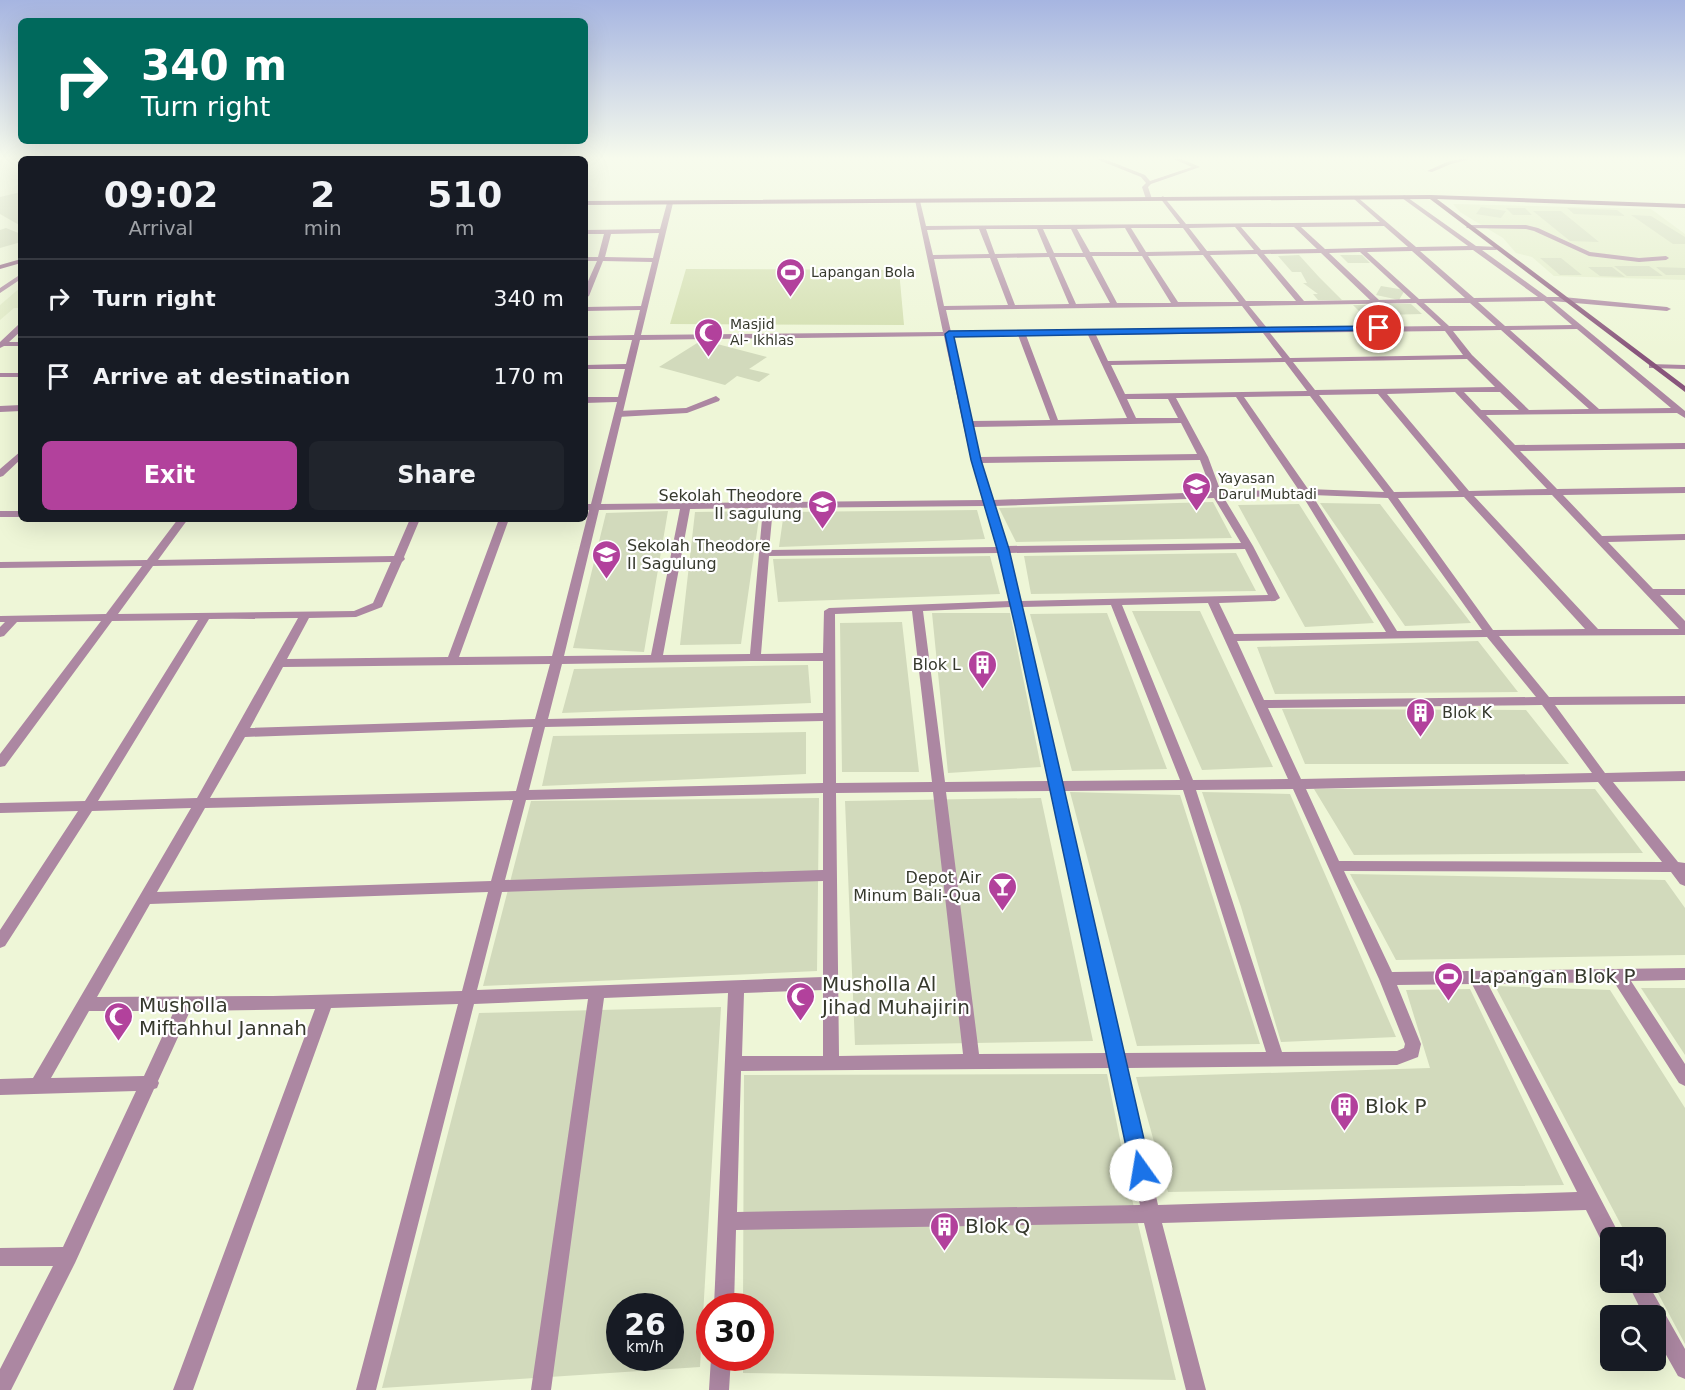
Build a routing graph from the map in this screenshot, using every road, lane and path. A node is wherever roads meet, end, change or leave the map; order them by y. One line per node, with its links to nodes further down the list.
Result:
1 (664, 222): 17 (street)
2 (922, 222): 15 (street)
3 (1180, 222): 10 (street)
4 (1383, 222): 7 (street)
5 (1462, 222): 9 (street)
6 (1441, 223): 9 (street); 21 (street)
7 (1385, 224): 8 (street); 22 (street)
8 (1296, 225): 11 (street); 24 (street)
9 (1466, 225): 20 (street); 32 (street)
10 (1183, 226): 11 (street); 14 (street); 25 (street)
11 (1237, 226): 26 (street)
12 (1039, 227): 13 (street); 16 (street); 29 (street)
13 (1073, 227): 14 (street); 28 (street)
14 (1127, 227): 27 (street)
15 (923, 228): 16 (street); 30 (street)
16 (982, 228): 31 (street)
17 (661, 231): 19 (street); 35 (street)
18 (588, 232): 19 (street)
19 (609, 232): 34 (street)
20 (1496, 248): 21 (street); 44 (street)
21 (1475, 249): 22 (street); 43 (street)
22 (1416, 250): 23 (street); 45 (street)
23 (1362, 251): 24 (street); 46 (street)
24 (1325, 252): 26 (street); 47 (street)
25 (1205, 253): 26 (street); 27 (street); 49 (street)
26 (1260, 253): 48 (street)
27 (1145, 254): 28 (street); 50 (street)
28 (1089, 255): 29 (street); 51 (street)
29 (1052, 256): 31 (street); 52 (street)
30 (932, 257): 31 (street); 56 (street)
31 (994, 257): 54 (street)
32 (1666, 258)
33 (588, 259): 34 (street)
34 (601, 259): 35 (street); 41 (street)
35 (656, 260): 53 (street)
36 (18, 262): 37 (street)
37 (0, 267)
38 (18, 278): 39 (street)
39 (10, 284): 40 (street); 42 (street)
40 (18, 284)
41 (588, 289)
42 (0, 291)
43 (1545, 299): 44 (street); 45 (street); 59 (street)
44 (1563, 299): 57 (street); 74 (street)
45 (1472, 300): 46 (street); 58 (street)
46 (1420, 301): 47 (street); 60 (street)
47 (1377, 302): 48 (street)
48 (1302, 303): 49 (street)
49 (1244, 304): 50 (street); 62 (street)
50 (1176, 305): 51 (street)
51 (1115, 306): 52 (street)
52 (1074, 307): 54 (street)
53 (642, 308): 55 (street); 66 (street)
54 (1013, 308): 56 (street)
55 (588, 309)
56 (943, 309): 65 (street)
57 (1667, 309)
58 (1504, 327): 59 (street); 60 (street); 92 (street)
59 (1580, 327): 95 (street)
60 (1447, 328): 62 (street); 70 (street)
61 (18, 330): 69 (street)
62 (1265, 330): 63 (street); 71 (street)
63 (1091, 332): 64 (street); 72 (street)
64 (1021, 333): 65 (street); 99 (street)
65 (949, 334): 66 (street); 100 (street)
66 (638, 337): 67 (street); 73 (street)
67 (588, 338)
68 (18, 344): 69 (street)
69 (1, 345)
70 (1468, 357): 71 (street); 79 (street)
71 (1288, 360): 72 (street); 83 (street)
72 (1105, 363): 86 (street)
73 (631, 366): 75 (street); 87 (street)
74 (1652, 366): 76 (street); 81 (street)
75 (588, 367)
76 (1685, 367)
77 (0, 375): 78 (street)
78 (18, 375)
79 (1502, 389): 80 (street); 93 (street)
80 (1457, 390): 82 (street); 94 (street)
81 (1685, 390)
82 (1380, 391): 83 (street); 111 (street)
83 (1314, 393): 84 (street); 112 (street)
84 (1238, 394): 85 (street); 110 (street)
85 (1171, 396): 86 (street); 97 (street)
86 (1121, 397): 98 (street)
87 (622, 399): 89 (street); 96 (street)
88 (716, 399): 96 (street)
89 (588, 400)
90 (0, 408): 91 (street)
91 (18, 408)
92 (1597, 411): 93 (street); 95 (street)
93 (1526, 412): 94 (street)
94 (1479, 413): 102 (street)
95 (1682, 413)
96 (618, 414): 116 (street)
97 (1184, 420): 98 (street); 104 (street)
98 (1133, 421): 99 (street)
99 (1055, 423): 100 (street)
100 (968, 424): 105 (street)
101 (1685, 446): 102 (street)
102 (1512, 448): 109 (street)
103 (18, 457): 107 (street)
104 (1203, 458): 105 (street); 113 (street)
105 (976, 460): 114 (street)
106 (18, 469): 107 (street)
107 (2, 472)
108 (1685, 490): 109 (street)
109 (1553, 491): 111 (street); 125 (street)
110 (1305, 492): 112 (street); 113 (street); 147 (street)
111 (1466, 493): 112 (street); 145 (street)
112 (1391, 495): 144 (street)
113 (1218, 496): 114 (street); 126 (street)
114 (988, 503): 115 (street); 127 (street)
115 (768, 506): 117 (street); 128 (street)
116 (590, 507): 117 (street)
117 (685, 507): 151 (street)
118 (0, 514): 119 (street)
119 (18, 514)
120 (181, 522): 130 (street)
121 (414, 522): 129 (street)
122 (503, 522): 153 (street)
123 (587, 522): 152 (street)
124 (1685, 537): 125 (street)
125 (1599, 539): 132 (street)
126 (1248, 546): 127 (street); 134 (street)
127 (1003, 549): 128 (street); 136 (street)
128 (763, 553): 150 (street)
129 (400, 558): 130 (street); 139 (street)
130 (151, 563): 131 (street); 140 (street)
131 (0, 565)
132 (1650, 592): 133 (street); 143 (street)
133 (1685, 592)
134 (1212, 600): 135 (street); 148 (street)
135 (1115, 601): 136 (street); 164 (street)
136 (1016, 604): 137 (street); 166 (street)
137 (917, 608): 149 (street); 168 (street)
138 (206, 615): 139 (street); 140 (street); 171 (street)
139 (304, 616): 154 (street)
140 (108, 618): 142 (street); 161 (street)
141 (0, 619): 142 (street)
142 (14, 619): 146 (street)
143 (1685, 630): 145 (street)
144 (1490, 633): 145 (street); 147 (street); 156 (street)
145 (1595, 633)
146 (0, 634)
147 (1394, 636): 148 (street)
148 (1229, 638): 157 (street)
149 (828, 657): 150 (street); 158 (street)
150 (755, 658): 151 (street)
151 (656, 660): 152 (street)
152 (557, 661): 153 (street); 159 (street)
153 (452, 662): 154 (street)
154 (278, 663): 160 (street)
155 (1685, 700): 156 (street)
156 (1545, 701): 157 (street); 163 (street)
157 (1260, 704): 165 (street)
158 (829, 717): 159 (street); 167 (street)
159 (541, 723): 160 (street); 169 (street)
160 (241, 733): 170 (street)
161 (0, 763)
162 (1685, 776): 163 (street)
163 (1602, 778): 165 (street); 174 (street)
164 (1188, 784): 165 (street); 166 (street); 191 (street)
165 (1297, 784): 173 (street)
166 (1057, 785): 168 (street); 192 (street)
167 (830, 788): 168 (street); 169 (street); 175 (street)
168 (939, 788): 193 (street)
169 (522, 795): 170 (street); 177 (street)
170 (200, 804): 171 (street); 178 (street)
171 (89, 805): 172 (street); 179 (street)
172 (0, 808)
173 (1335, 866): 174 (street); 183 (street)
174 (1680, 867): 176 (street)
175 (831, 875): 177 (street); 184 (street)
176 (1685, 880)
177 (496, 888): 178 (street); 187 (street)
178 (145, 898): 189 (street)
179 (0, 942)
180 (1685, 974): 181 (street)
181 (1619, 976): 182 (street); 196 (street)
182 (1477, 978): 183 (street); 200 (street)
183 (1388, 979): 191 (street)
184 (832, 983): 185 (street); 195 (street)
185 (736, 986): 186 (street); 194 (street)
186 (597, 992): 187 (street); 213 (street)
187 (469, 996): 188 (street); 212 (street)
188 (324, 1002): 190 (street); 211 (street)
189 (87, 1004): 190 (street); 199 (street)
190 (186, 1005): 197 (street)
191 (1277, 1060): 192 (street)
192 (1117, 1062): 193 (street); 201 (street)
193 (972, 1063): 195 (street)
194 (732, 1064): 195 (street); 202 (street)
195 (831, 1064)
196 (1685, 1078)
197 (151, 1083): 199 (street); 204 (street)
198 (0, 1087): 199 (street)
199 (37, 1087)
200 (1590, 1201): 201 (street); 203 (street)
201 (1151, 1214): 202 (street); 215 (street)
202 (729, 1221): 206 (street)
203 (1604, 1227)
204 (68, 1256): 205 (street); 210 (street)
205 (0, 1257)
206 (725, 1293)
207 (1666, 1336): 208 (street)
208 (1685, 1369)
209 (721, 1371): 214 (street)
210 (0, 1390)
211 (183, 1390)
212 (366, 1390)
213 (541, 1390)
214 (720, 1390)
215 (1196, 1390)

